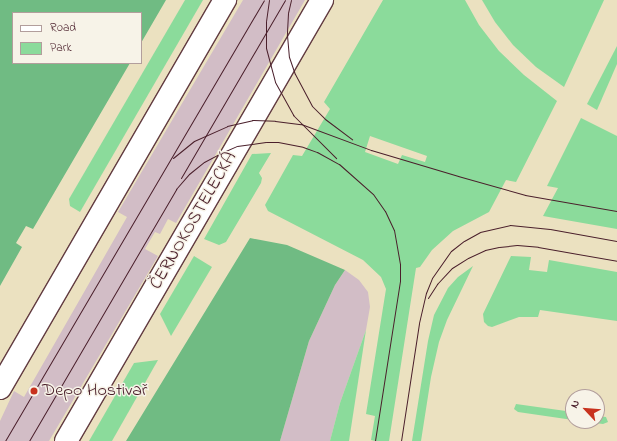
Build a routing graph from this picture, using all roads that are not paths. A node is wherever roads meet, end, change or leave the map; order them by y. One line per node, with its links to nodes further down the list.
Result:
1 (225, 0): 3 (main road)
2 (322, 0): 4 (main road, ČERNOKOSTELECKÁ)
3 (0, 388)
4 (66, 441)

